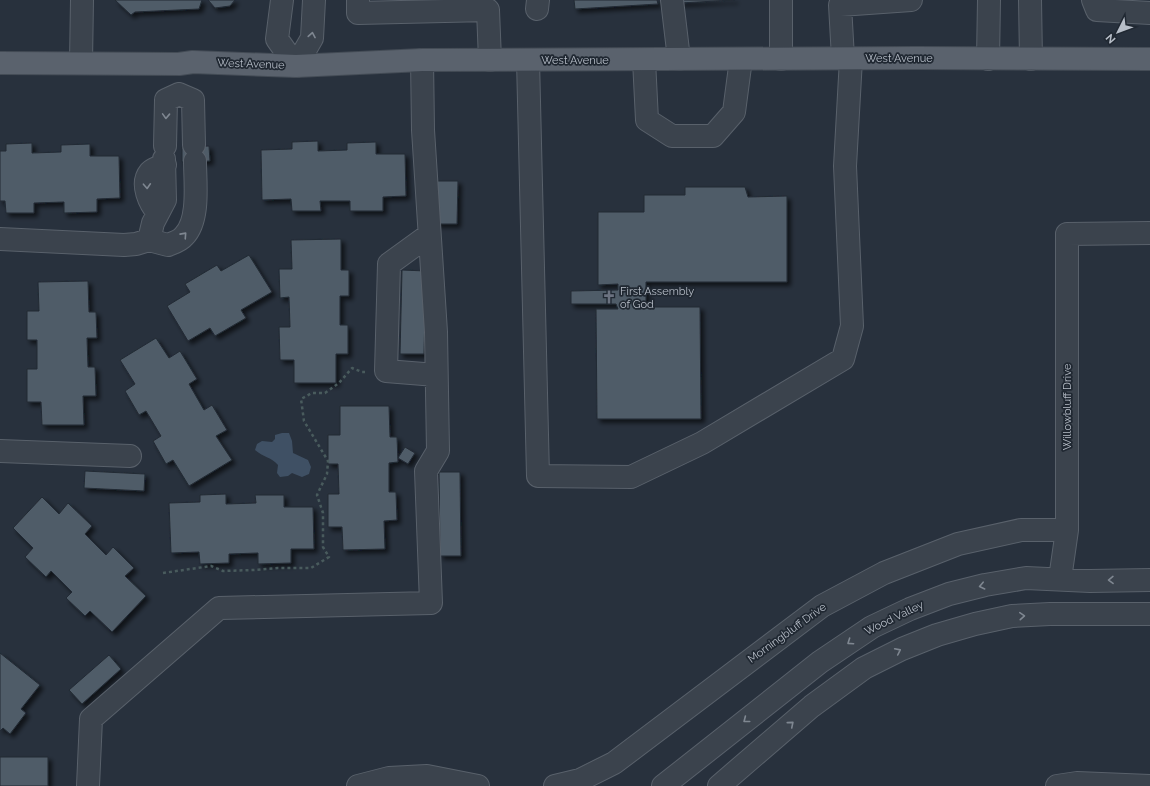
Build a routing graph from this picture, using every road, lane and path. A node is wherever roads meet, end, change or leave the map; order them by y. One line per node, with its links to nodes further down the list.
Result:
1 (82, 0): 25 (street)
2 (282, 0): 28 (street)
3 (314, 0): 28 (street, one-way to 3)
4 (358, 0): 12 (street)
5 (672, 0): 15 (street)
6 (781, 0): 17 (street)
7 (911, 0): 11 (street)
8 (989, 0): 14 (street)
9 (1030, 0): 19 (street)
10 (1093, 0): 13 (street)
11 (840, 2): 18 (street)
12 (488, 5): 22 (street)
13 (1150, 13)
14 (988, 58): 18 (main road, West Avenue); 19 (main road, West Avenue)
15 (679, 59): 16 (main road, West Avenue); 24 (main road, West Avenue)
16 (741, 59): 17 (main road, West Avenue); 24 (street)
17 (781, 59): 18 (main road, West Avenue)
18 (847, 59): 23 (street)
19 (1031, 59): 20 (main road, West Avenue)
20 (1150, 59)
21 (422, 60): 22 (main road, West Avenue); 28 (main road, West Avenue); 31 (street)
22 (490, 60): 23 (main road, West Avenue)
23 (528, 60): 24 (main road, West Avenue)
24 (644, 60)
25 (81, 62): 26 (main road, West Avenue); 27 (main road, West Avenue)
26 (0, 63)
27 (180, 64): 28 (main road, West Avenue); 29 (street)
28 (296, 66)
29 (179, 94): 33 (street, one-way to 33); 33 (street, one-way to 29)
30 (1150, 233): 38 (street, Willowbluff Drive)
31 (429, 235): 34 (street); 35 (street)
32 (0, 239): 33 (street)
33 (149, 240)
34 (386, 371): 35 (street); 39 (path)
35 (436, 375): 44 (street)
36 (0, 451): 37 (street)
37 (130, 456)
38 (1067, 530): 40 (street, Willowbluff Drive); 47 (street, Morningbluff Drive)
39 (163, 572)
40 (1060, 579): 41 (street, Wood Valley, one-way to 40); 43 (street, Wood Valley, one-way to 43)
41 (1150, 580)
42 (1150, 614): 49 (street, one-way to 42)
43 (688, 779): 48 (street, Wood Valley)
44 (88, 786)
45 (358, 786): 46 (street)
46 (478, 786)
47 (554, 786)
48 (663, 786)
49 (719, 786)
50 (1057, 786): 51 (street)
51 (1150, 786)

